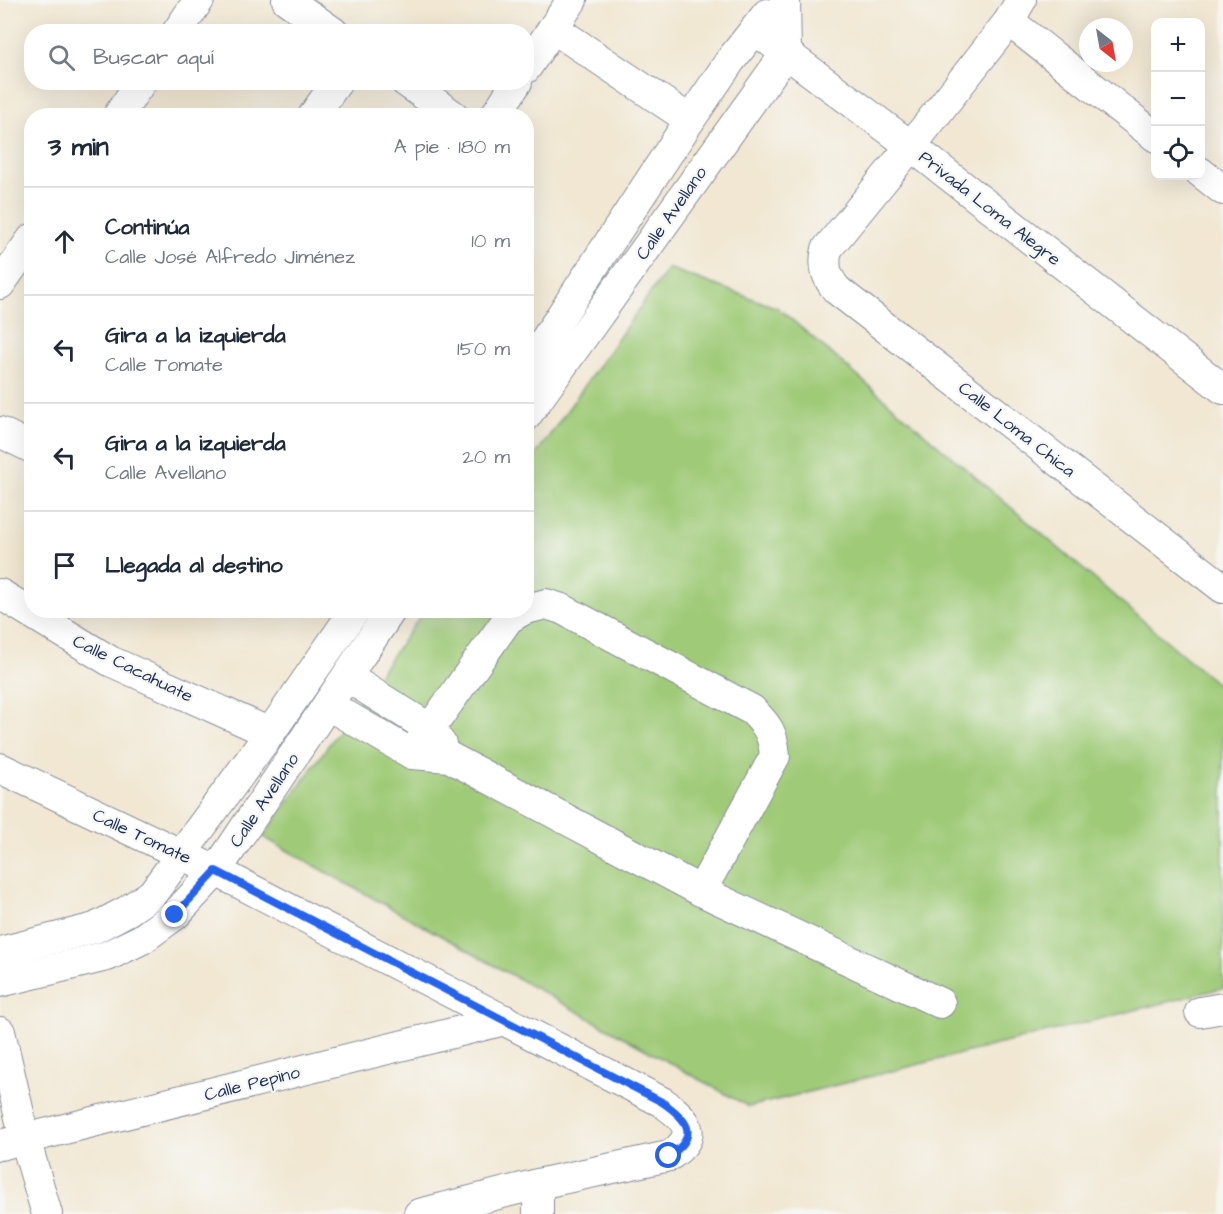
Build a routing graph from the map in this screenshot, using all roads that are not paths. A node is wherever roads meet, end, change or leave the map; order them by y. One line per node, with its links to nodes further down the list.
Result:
1 (199, 0): 7 (street)
2 (287, 0): 8 (street)
3 (572, 0): 9 (street)
4 (777, 0): 10 (street, Calle Avellano)
5 (786, 0): 11 (street)
6 (1015, 10): 22 (street); 23 (street)
7 (182, 24)
8 (322, 24)
9 (553, 28): 12 (street); 21 (street)
10 (755, 30): 11 (street, Privada Loma Alegre); 21 (street, Calle Avellano)
11 (786, 53): 23 (street, Privada Loma Alegre); 30 (street, Calle Avellano)
12 (534, 56)
13 (136, 90): 17 (street)
14 (331, 90): 18 (street)
15 (417, 90): 19 (street)
16 (512, 90): 20 (street)
17 (123, 108)
18 (319, 108)
19 (443, 108)
20 (500, 108)
21 (690, 120): 28 (street, Calle Avellano)
22 (1151, 132)
23 (911, 146): 29 (street, Privada Loma Alegre); 33 (street, Calle Loma Chica)
24 (1205, 176): 25 (street)
25 (1223, 190)
26 (24, 250): 27 (street)
27 (0, 284)
28 (534, 357)
29 (1223, 389)
30 (534, 405)
31 (0, 432): 32 (street)
32 (24, 444)
33 (1223, 588)
34 (0, 594): 36 (street, Calle Cacahuate)
35 (534, 607): 52 (street)
36 (24, 609)
37 (39, 618): 44 (street, Calle Cacahuate)
38 (349, 618): 44 (street, Calle Avellano)
39 (385, 618): 41 (street, Calle Avellano)
40 (510, 618): 43 (street)
41 (347, 676): 42 (street, Calle Avellano); 43 (street)
42 (328, 705): 45 (street); 51 (street, Calle Avellano)
43 (429, 728): 45 (street); 46 (street)
44 (270, 733): 50 (street, Calle Avellano)
45 (412, 754): 46 (street)
46 (449, 757): 52 (street)
47 (0, 768): 48 (street, Calle Tomate)
48 (31, 784): 49 (street); 50 (street, Calle Tomate)
49 (0, 791)
50 (182, 855): 51 (street, Calle Tomate); 53 (street, Calle Avellano)
51 (216, 871): 54 (street, Calle Avellano); 56 (street, Calle Tomate)
52 (701, 891): 55 (street)
53 (0, 952)
54 (0, 982)
55 (940, 1003)
56 (505, 1020): 58 (street, Calle Pepino); 59 (street, Calle Tomate)
57 (0, 1032): 58 (street)
58 (13, 1142): 60 (street)
59 (538, 1184): 61 (street); 62 (street)
60 (47, 1214)
61 (419, 1214)
62 (538, 1214)

